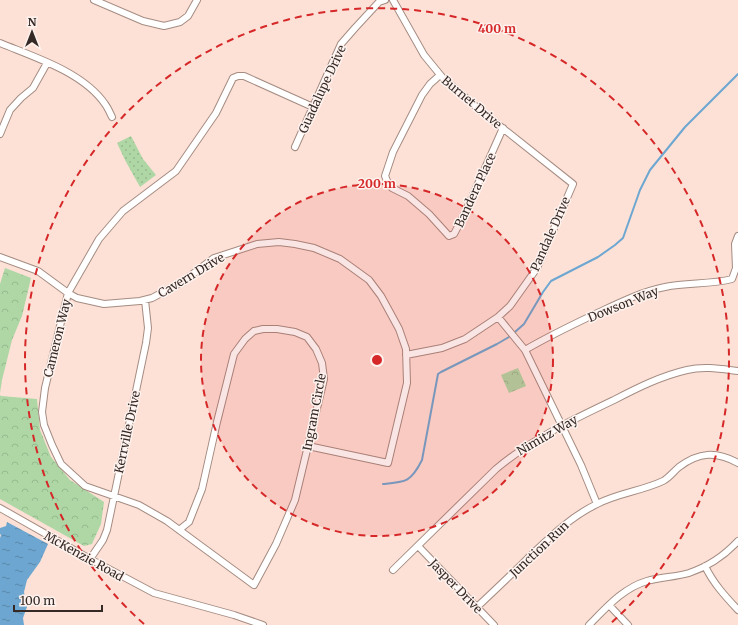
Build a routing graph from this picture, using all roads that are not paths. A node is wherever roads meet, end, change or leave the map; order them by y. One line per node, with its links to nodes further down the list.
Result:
1 (94, 0): 2 (street)
2 (197, 0)
3 (385, 0): 8 (street, Guadalupe Drive)
4 (393, 0): 7 (street, Burnet Drive)
5 (0, 43): 6 (street)
6 (47, 63): 9 (street); 11 (street)
7 (440, 75): 10 (street, Burnet Drive); 10 (street, Bandera Place)
8 (313, 107): 12 (street, Guadalupe Drive); 16 (street, Cameron Way)
9 (112, 117)
10 (503, 128): 13 (street, Burnet Drive)
11 (0, 134)
12 (295, 147)
13 (573, 184): 18 (street, Pandale Drive)
14 (738, 236): 19 (street, Dowson Way)
15 (0, 256): 16 (street, Cavern Drive)
16 (68, 294): 17 (street, Cavern Drive); 25 (street, Cameron Way)
17 (145, 300): 20 (street, Cavern Drive); 25 (street, Kerrville Drive)
18 (498, 317): 19 (street); 20 (street, Pandale Drive)
19 (525, 350): 22 (street)
20 (406, 355): 23 (street, Cavern Drive)
21 (738, 371): 22 (street, Nimitz Way)
22 (561, 425): 26 (street); 30 (street, Nimitz Way)
23 (308, 446): 28 (street, Ingram Circle); 34 (street, Ingram Circle)
24 (738, 463): 26 (street, Junction Run)
25 (114, 496): 28 (street, Cameron Way); 31 (street, Kerrville Drive)
26 (597, 504): 36 (street, Junction Run)
27 (0, 508): 31 (street, McKenzie Road)
28 (179, 530): 34 (street, Cameron Way)
29 (738, 542): 32 (street)
30 (418, 546): 33 (street, Nimitz Way); 36 (street, Jasper Drive)
31 (90, 559): 38 (street, McKenzie Road)
32 (705, 566): 35 (street); 37 (street)
33 (393, 570)
34 (254, 585)
35 (609, 605): 40 (street); 41 (street)
36 (477, 608): 39 (street, Jasper Drive)
37 (738, 610)
38 (263, 625)
39 (494, 625)
40 (589, 625)
41 (628, 625)

